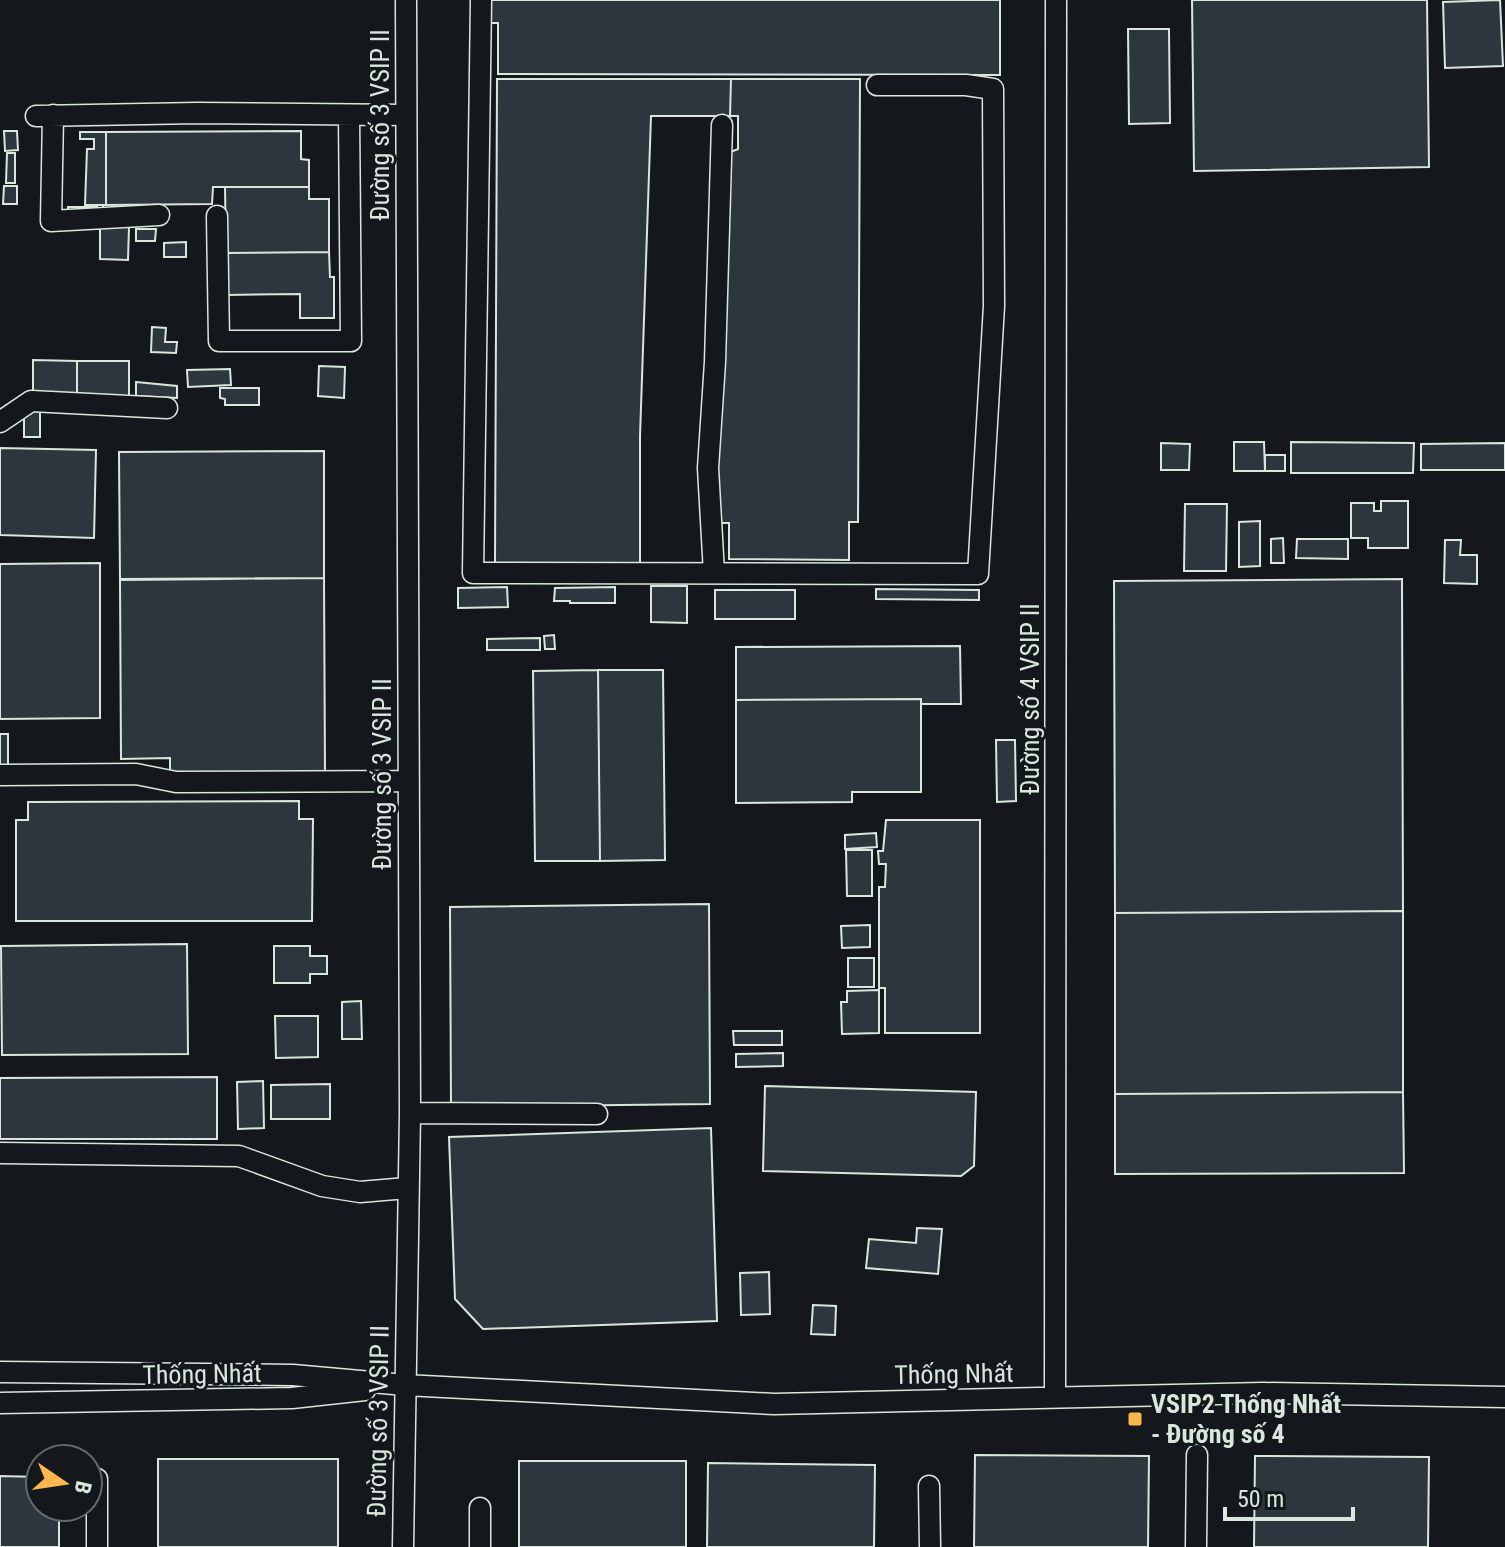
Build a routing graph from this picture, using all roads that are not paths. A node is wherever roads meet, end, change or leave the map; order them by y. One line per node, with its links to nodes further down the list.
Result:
1 (406, 0): 6 (street, Đường số 3 VSIP II)
2 (481, 0): 12 (street)
3 (1056, 0): 21 (street, Đường số 4 VSIP II)
4 (877, 85): 12 (street)
5 (349, 115): 6 (street); 8 (street); 9 (street)
6 (405, 115): 14 (street, Đường số 3 VSIP II)
7 (722, 125): 12 (street)
8 (159, 215)
9 (217, 216)
10 (167, 408): 11 (street)
11 (0, 422)
12 (714, 573)
13 (0, 775): 14 (street)
14 (408, 781): 15 (street, Đường số 3 VSIP II)
15 (410, 1113): 16 (street); 18 (street, Đường số 3 VSIP II)
16 (597, 1114)
17 (0, 1153): 18 (street)
18 (407, 1188): 20 (street, Đường số 3 VSIP II)
19 (0, 1372): 20 (street, Thống Nhất)
20 (405, 1385): 21 (street, Thống Nhất); 23 (street, Thống Nhất); 29 (street, Đường số 3 VSIP II)
21 (1055, 1397): 22 (street, Thống Nhất)
22 (1505, 1397)
23 (0, 1403)
24 (1197, 1455): 32 (street)
25 (929, 1486): 31 (street)
26 (480, 1508): 30 (street)
27 (97, 1523): 28 (street)
28 (97, 1547)
29 (403, 1547)
30 (480, 1547)
31 (930, 1547)
32 (1196, 1547)

